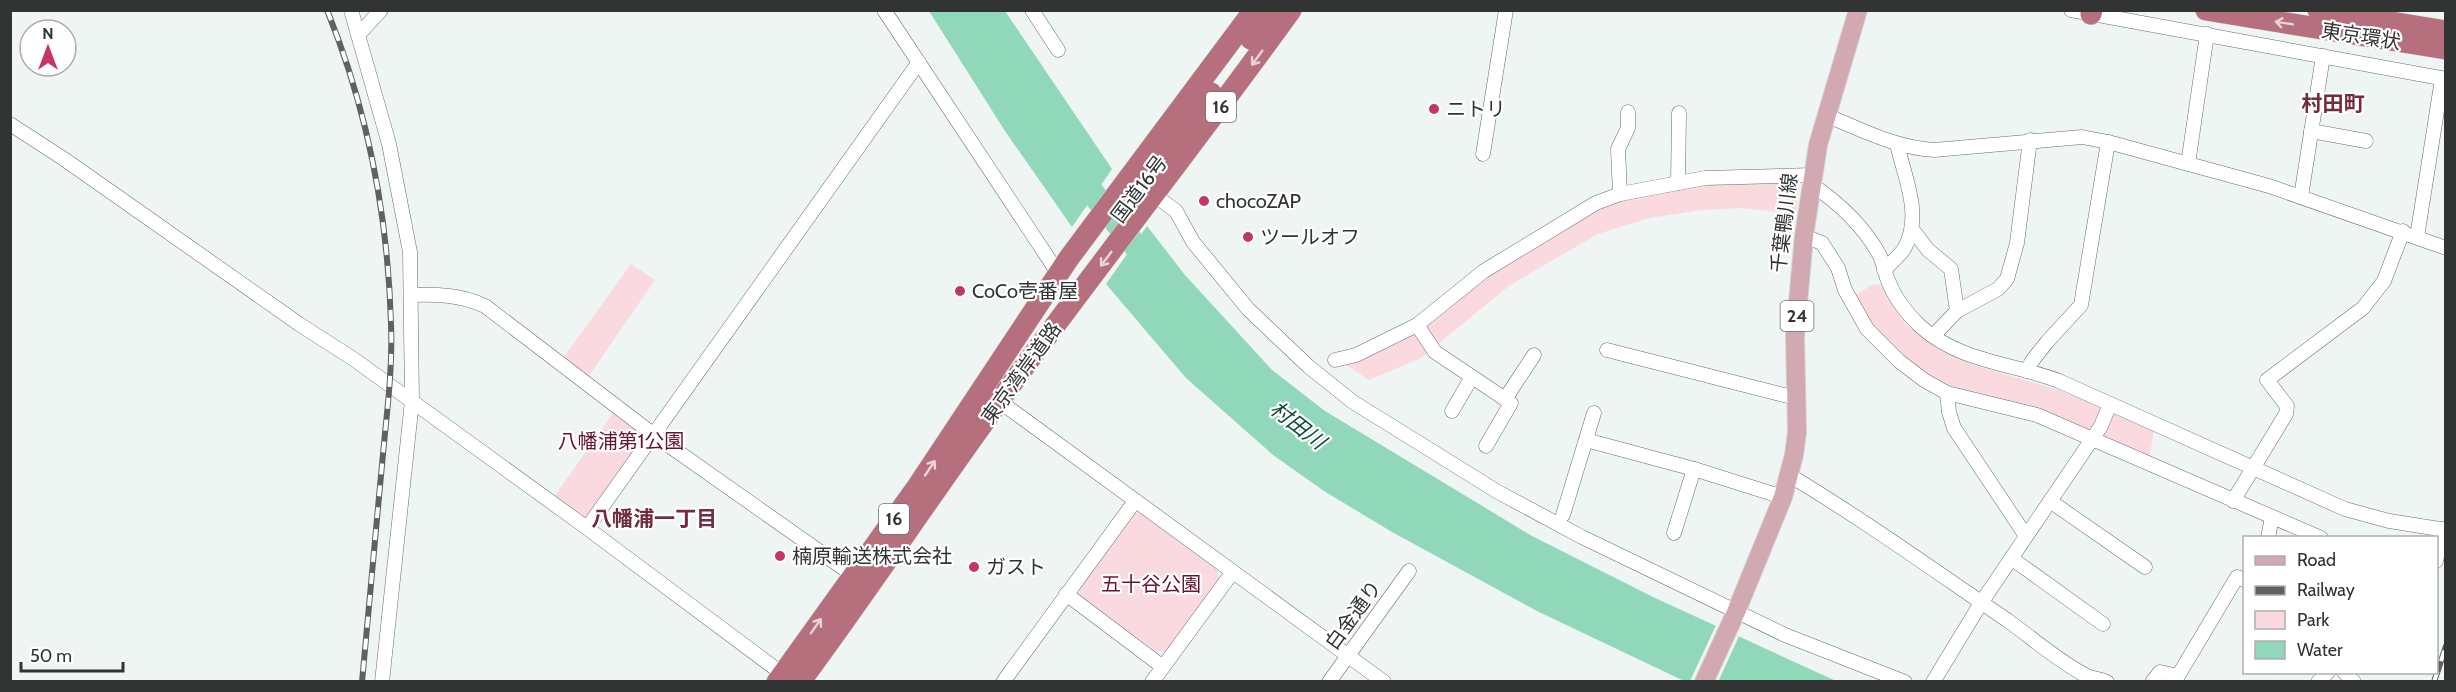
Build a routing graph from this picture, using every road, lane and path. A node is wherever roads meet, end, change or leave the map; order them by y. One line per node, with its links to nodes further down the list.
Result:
1 (351, 10): 14 (street)
2 (381, 10): 14 (street)
3 (884, 10): 19 (street)
4 (1032, 10): 17 (street)
5 (1254, 10): 34 (highway, 東京湾岸道路 / 16)
6 (1271, 10): 34 (highway, 国道16号 / 16)
7 (1291, 10): 34 (highway, 東京湾岸道路 / 16, one-way to 34)
8 (1506, 10): 30 (street)
9 (1858, 10): 23 (main road, 千葉鴨川線 / 24)
10 (2206, 10): 16 (highway, 東京環状, one-way to 10)
11 (2318, 10): 13 (highway, 東京環状)
12 (2085, 12): 15 (street)
13 (2445, 31)
14 (358, 34): 44 (street)
15 (2207, 34): 18 (street); 31 (street)
16 (2445, 49)
17 (1058, 50)
18 (2322, 56): 20 (street); 25 (street)
19 (919, 62): 43 (street); 61 (street)
20 (2444, 79): 40 (street)
21 (1628, 112): 35 (street)
22 (1678, 113): 33 (street)
23 (1825, 115): 29 (street); 32 (main road, 千葉鴨川線 / 24)
24 (10, 124): 56 (street)
25 (2311, 130): 27 (street); 36 (street)
26 (2030, 140): 28 (street); 29 (street); 45 (street)
27 (2366, 141)
28 (2108, 142): 31 (street); 51 (street)
29 (1897, 144): 37 (street)
30 (1483, 154)
31 (2188, 164): 36 (street)
32 (1812, 180): 33 (street); 39 (main road, 千葉鴨川線 / 24); 42 (street)
33 (1678, 183): 35 (street)
34 (1143, 191): 43 (highway, 東京湾岸道路 / 16); 43 (highway, 東京湾岸道路 / 16, one-way to 43); 89 (street)
35 (1620, 194): 46 (street)
36 (2301, 196): 38 (street)
37 (1912, 229): 42 (street); 45 (street)
38 (2403, 231): 40 (street); 65 (street)
39 (1804, 236): 53 (street); 54 (main road, 千葉鴨川線 / 24)
40 (2417, 237): 41 (street)
41 (2445, 248)
42 (1884, 270): 47 (street)
43 (1073, 271): 57 (highway, 東京湾岸道路 / 16); 85 (highway, 東京湾岸道路 / 16, one-way to 43)
44 (411, 295): 56 (street); 61 (street)
45 (1957, 311): 47 (street)
46 (1417, 325): 50 (street); 52 (street)
47 (1933, 336): 51 (street)
48 (1607, 350): 54 (street)
49 (1534, 355): 55 (street)
50 (1335, 360)
51 (2027, 371): 58 (street)
52 (1472, 377): 55 (street); 59 (street)
53 (1947, 393): 62 (street); 77 (street)
54 (1796, 398): 67 (main road, 千葉鴨川線 / 24)
55 (1505, 399): 64 (street)
56 (412, 401): 74 (street); 94 (street)
57 (999, 401): 69 (street); 93 (highway, 東京湾岸道路 / 16)
58 (2110, 404): 62 (street); 65 (street)
59 (1452, 411)
60 (1594, 413): 63 (street)
61 (654, 435): 74 (street); 85 (street)
62 (2092, 438): 70 (street); 71 (street)
63 (1586, 440): 66 (street); 72 (street)
64 (1486, 446)
65 (2253, 466): 71 (street); 75 (street)
66 (1694, 469): 68 (street); 76 (street)
67 (1789, 475): 68 (main road, 千葉鴨川線 / 24); 88 (street)
68 (1783, 497): 89 (main road, 千葉鴨川線 / 24)
69 (1135, 501): 84 (street); 87 (street)
70 (2050, 501): 77 (street); 82 (street)
71 (2233, 501): 73 (street)
72 (1563, 515)
73 (2272, 517): 78 (street); 79 (street)
74 (587, 528): 93 (street)
75 (2444, 530): 80 (street)
76 (1674, 533)
77 (2026, 536): 81 (street)
78 (2268, 536)
79 (2319, 536)
80 (2438, 553)
81 (2011, 558): 88 (street); 90 (street)
82 (2145, 567)
83 (1409, 572): 91 (street, 白金通り)
84 (1232, 573): 91 (street); 92 (street)
85 (853, 575): 93 (highway, 東京湾岸道路 / 16, one-way to 85)
86 (2243, 580): 103 (street)
87 (1066, 594): 92 (street); 95 (street)
88 (1981, 603): 101 (street); 102 (street)
89 (1735, 614): 99 (main road, 千葉鴨川線 / 24); 100 (street)
90 (2103, 624)
91 (1348, 656): 97 (street, 白金通り); 98 (street)
92 (1163, 667): 96 (street)
93 (788, 679)
94 (382, 681)
95 (1003, 681)
96 (1152, 681)
97 (1329, 681)
98 (1384, 681)
99 (1704, 681)
100 (1905, 681)
101 (1933, 681)
102 (2107, 681)
103 (2152, 681)

